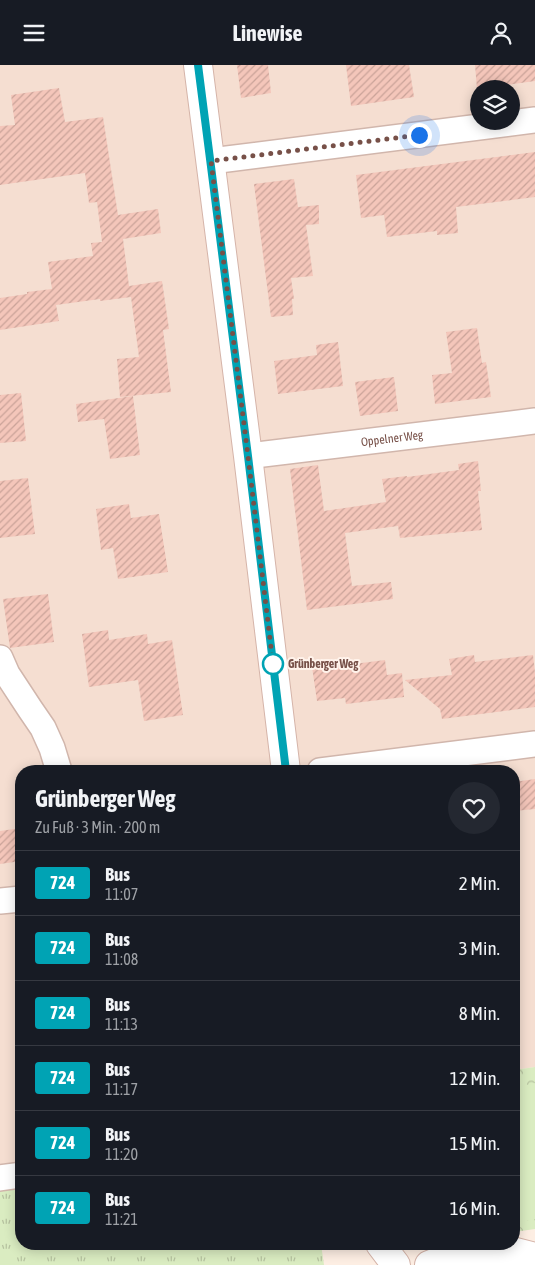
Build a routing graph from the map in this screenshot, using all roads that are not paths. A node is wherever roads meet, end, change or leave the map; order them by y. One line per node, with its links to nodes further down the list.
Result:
1 (198, 65): 3 (street)
2 (535, 120): 3 (street)
3 (211, 161): 5 (street)
4 (535, 421): 5 (street, Oppelner Weg)
5 (248, 456): 9 (street)
6 (0, 658): 8 (street)
7 (535, 744): 10 (street)
8 (57, 765)
9 (285, 765)
10 (403, 765)
11 (15, 900): 12 (street)
12 (0, 901)
13 (15, 1176): 14 (street)
14 (0, 1179)
15 (385, 1250): 18 (street)
16 (535, 1257): 19 (street)
17 (535, 1262): 20 (street)
18 (396, 1265)
19 (429, 1265)
20 (527, 1265)

